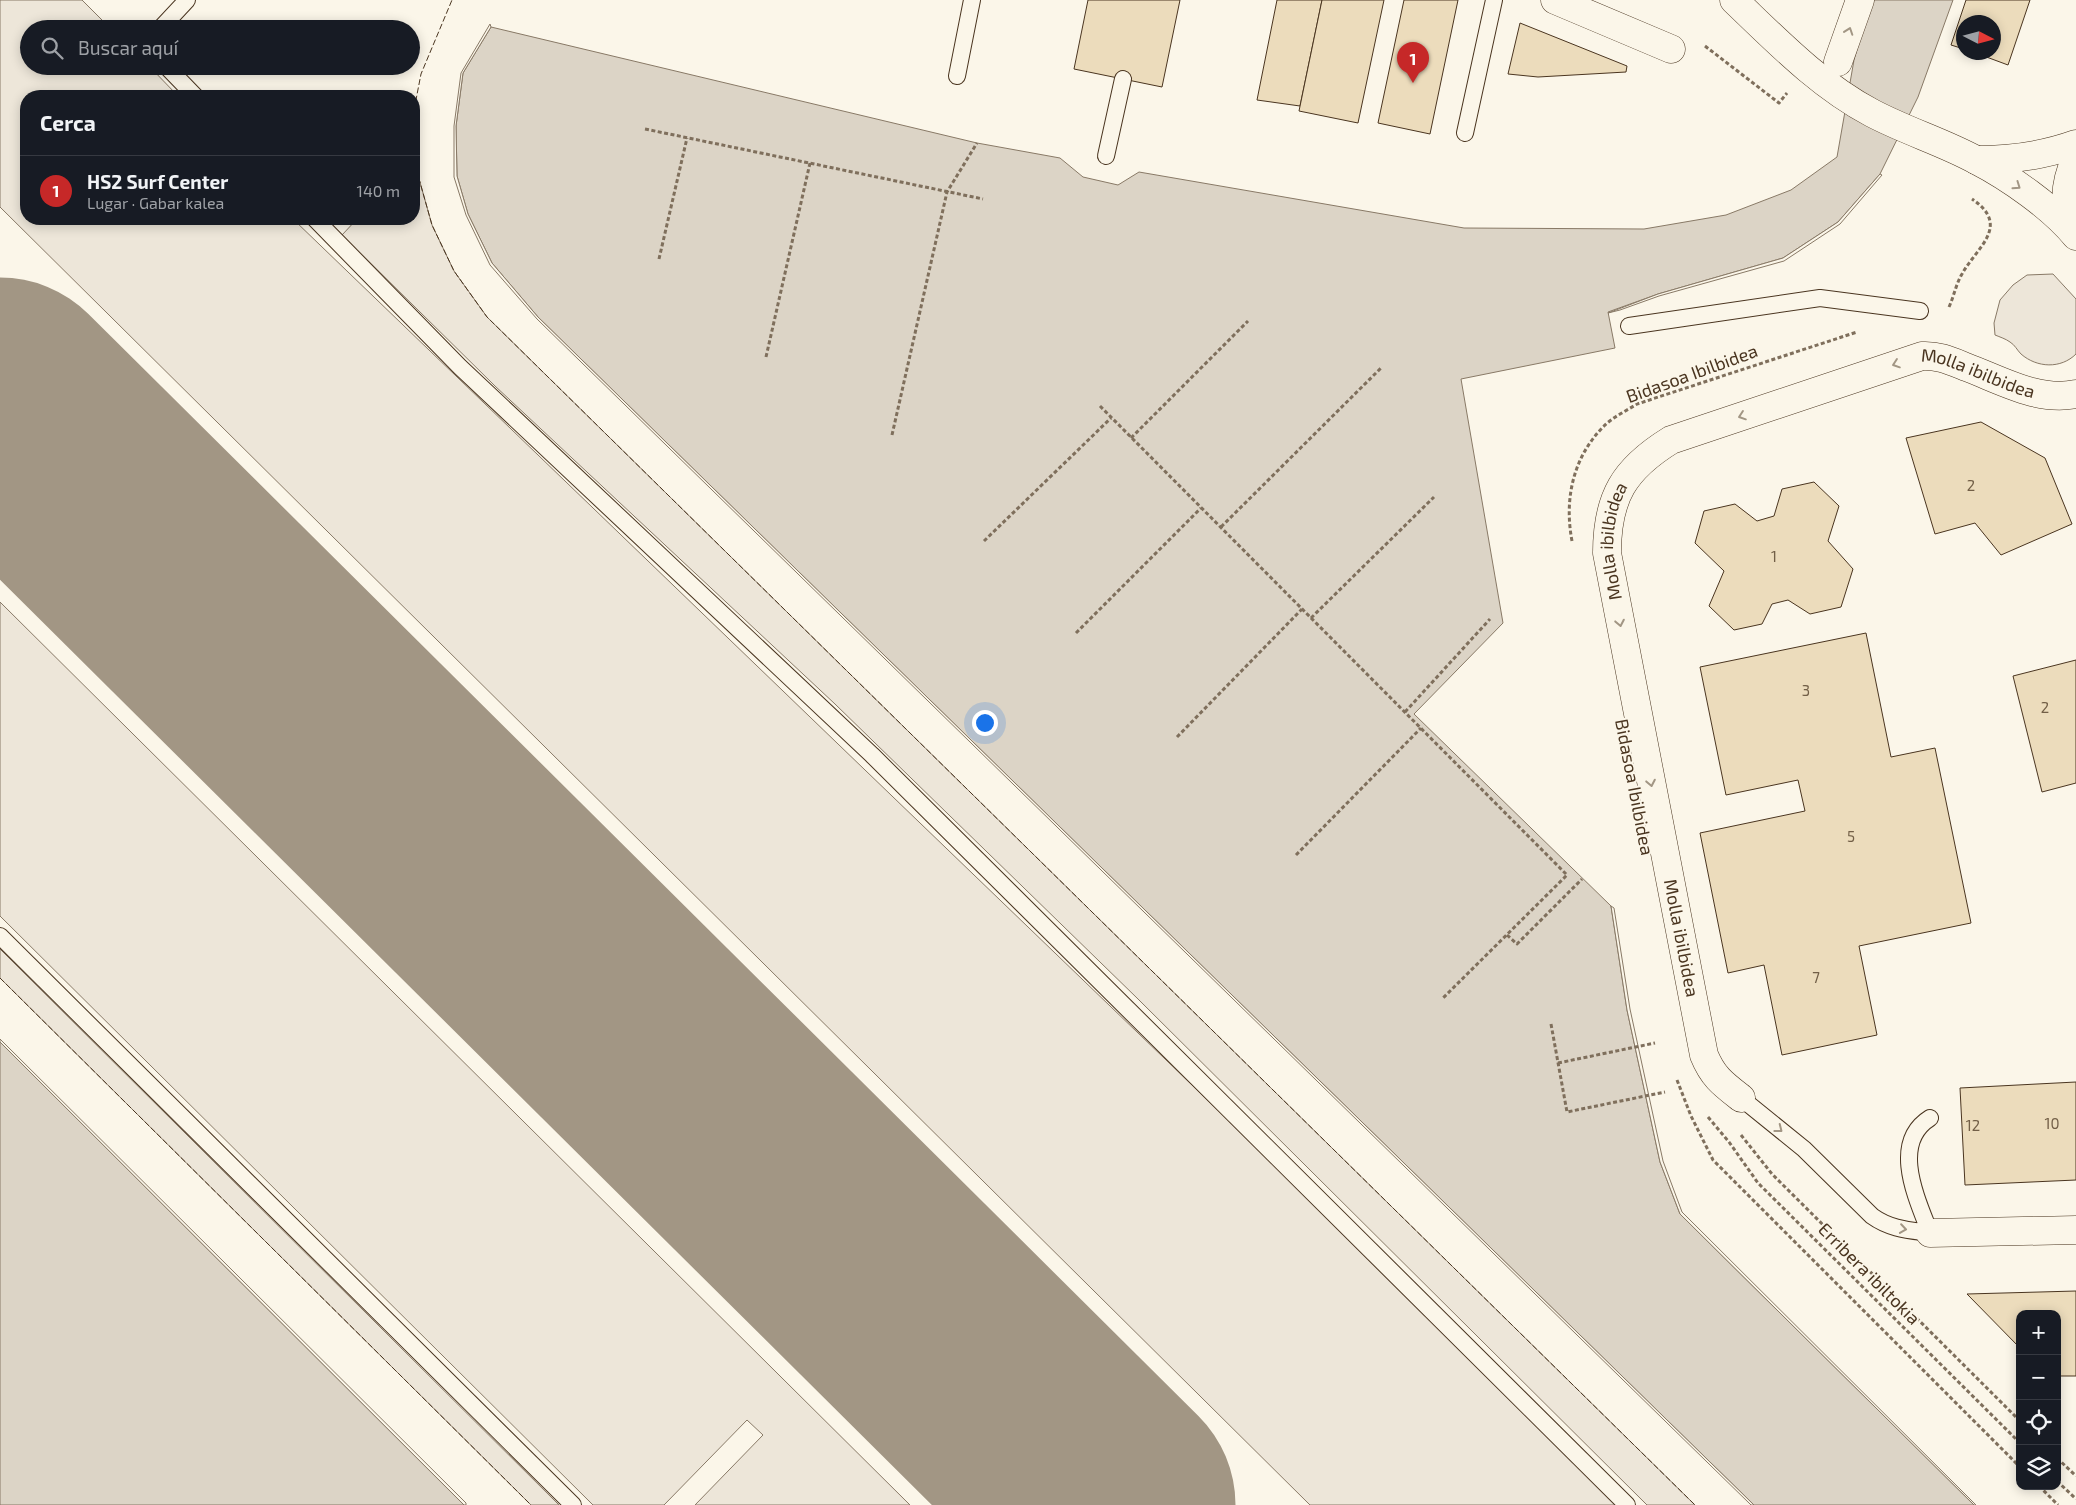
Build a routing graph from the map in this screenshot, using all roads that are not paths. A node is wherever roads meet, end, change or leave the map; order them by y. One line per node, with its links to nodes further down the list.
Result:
1 (187, 0): 7 (lane)
2 (972, 0): 11 (lane)
3 (1494, 0): 14 (lane)
4 (1555, 0): 8 (street)
5 (1734, 0): 18 (street)
6 (1860, 0): 9 (street, one-way to 6)
7 (168, 20)
8 (1671, 49)
9 (1838, 62)
10 (175, 75): 13 (lane)
11 (957, 76)
12 (1123, 79): 16 (lane)
13 (189, 90)
14 (1465, 133)
15 (2076, 144): 18 (street)
16 (1106, 156)
17 (2076, 158): 20 (street)
18 (1976, 160): 20 (street, one-way to 20)
19 (321, 225): 30 (lane)
20 (2075, 235)
21 (1923, 316): 22 (lane)
22 (1629, 326)
23 (2076, 394): 25 (street, Molla ibilbidea, one-way to 25)
24 (0, 936): 29 (lane)
25 (1741, 1098): 28 (lane, one-way to 28)
26 (1930, 1118): 28 (lane)
27 (2076, 1230): 28 (street)
28 (1930, 1233)
29 (573, 1505)
30 (1627, 1505)

